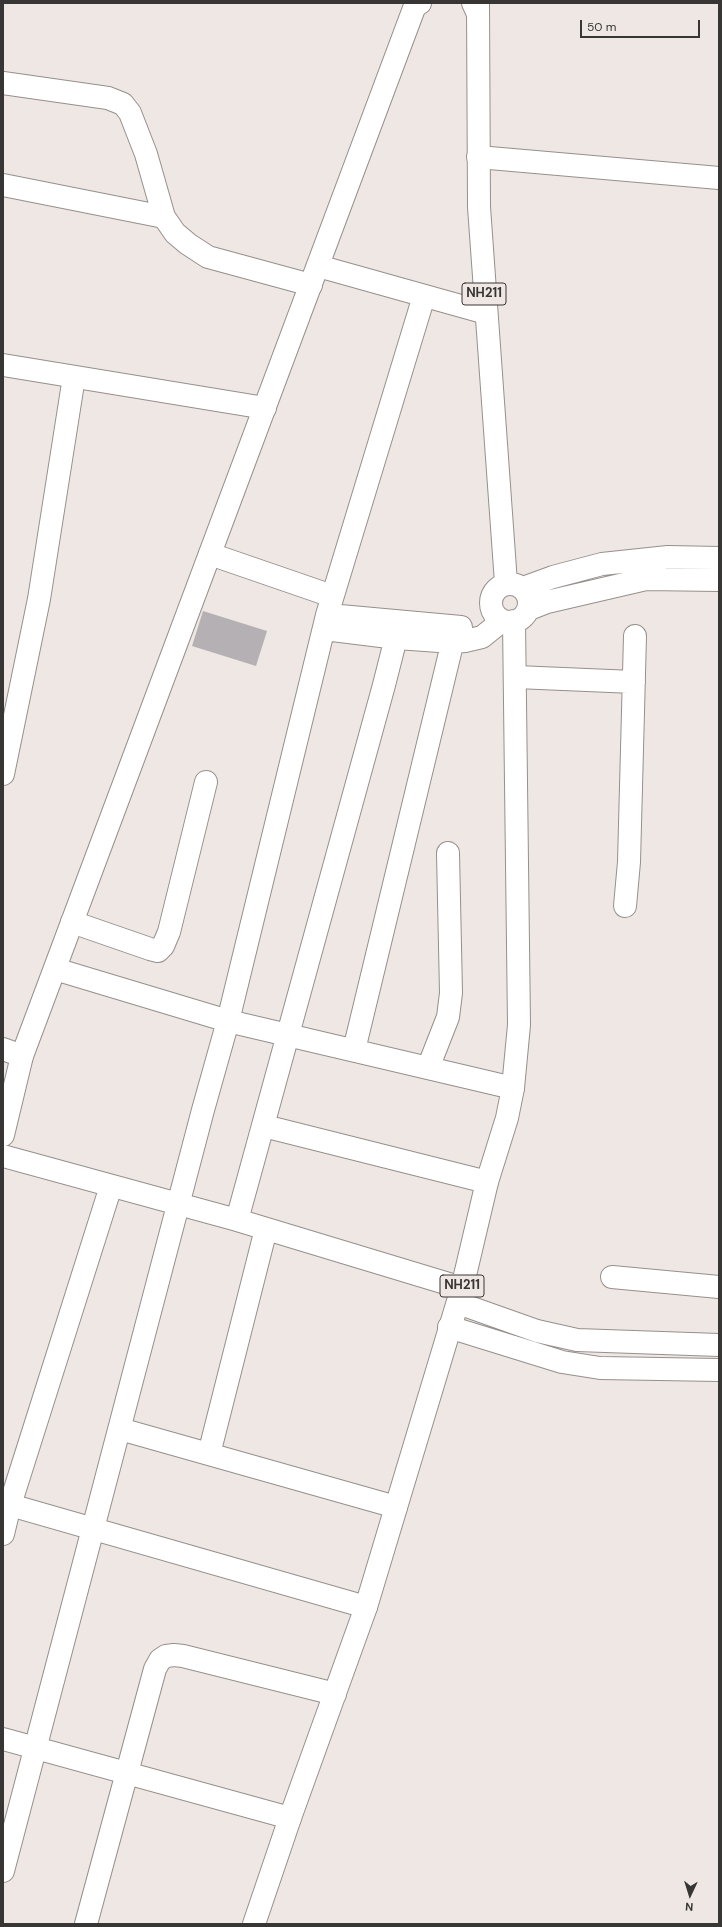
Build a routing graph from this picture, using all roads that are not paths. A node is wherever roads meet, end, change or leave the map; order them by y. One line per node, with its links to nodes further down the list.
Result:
1 (417, 4): 8 (street)
2 (477, 7): 4 (street, NH211)
3 (3, 83): 7 (street)
4 (478, 157): 5 (street); 10 (street, NH211)
5 (719, 178)
6 (3, 185): 7 (street)
7 (164, 217): 8 (street)
8 (314, 276): 9 (street); 13 (street)
9 (424, 296): 10 (street); 18 (street)
10 (486, 313): 17 (street, NH211)
11 (3, 365): 12 (street)
12 (74, 377): 13 (street); 25 (street)
13 (265, 408): 14 (street)
14 (210, 554): 18 (street); 29 (street)
15 (719, 558): 17 (street)
16 (719, 580): 19 (street)
17 (515, 586): 19 (street); 19 (street)
18 (328, 613): 20 (street); 31 (street)
19 (510, 616): 21 (street); 23 (street, NH211)
20 (398, 630): 21 (street); 32 (street)
21 (454, 635): 33 (street)
22 (635, 636): 24 (street)
23 (516, 677): 24 (street); 36 (street, NH211)
24 (634, 682): 28 (street)
25 (3, 774)
26 (206, 782): 29 (street)
27 (448, 853): 35 (street)
28 (625, 906)
29 (72, 922): 30 (street)
30 (55, 969): 31 (street); 34 (street)
31 (228, 1020): 32 (street); 42 (street)
32 (289, 1035): 33 (street); 37 (street)
33 (354, 1050): 35 (street)
34 (13, 1053): 38 (street)
35 (428, 1068): 36 (street)
36 (513, 1088): 40 (street, NH211)
37 (264, 1126): 40 (street); 43 (street)
38 (3, 1135)
39 (3, 1156): 41 (street)
40 (487, 1182): 47 (street, NH211)
41 (111, 1186): 42 (street); 53 (street)
42 (179, 1204): 43 (street); 51 (street)
43 (237, 1220): 44 (street)
44 (266, 1229): 47 (street); 52 (street)
45 (612, 1277): 46 (street)
46 (719, 1287)
47 (460, 1295): 48 (street, NH211); 49 (street)
48 (449, 1327): 50 (street); 54 (street, NH211)
49 (719, 1346)
50 (719, 1370)
51 (120, 1429): 52 (street); 55 (street)
52 (209, 1454): 54 (street)
53 (7, 1504): 55 (street); 56 (street)
54 (396, 1507): 57 (street, NH211)
55 (93, 1529): 57 (street); 60 (street)
56 (3, 1534)
57 (366, 1607): 58 (street, NH211)
58 (335, 1694): 61 (street); 62 (street, NH211)
59 (3, 1739): 60 (street)
60 (35, 1749): 61 (street); 63 (street)
61 (127, 1774): 62 (street); 64 (street)
62 (290, 1818): 65 (street, NH211)
63 (3, 1871)
64 (86, 1924)
65 (254, 1924)

